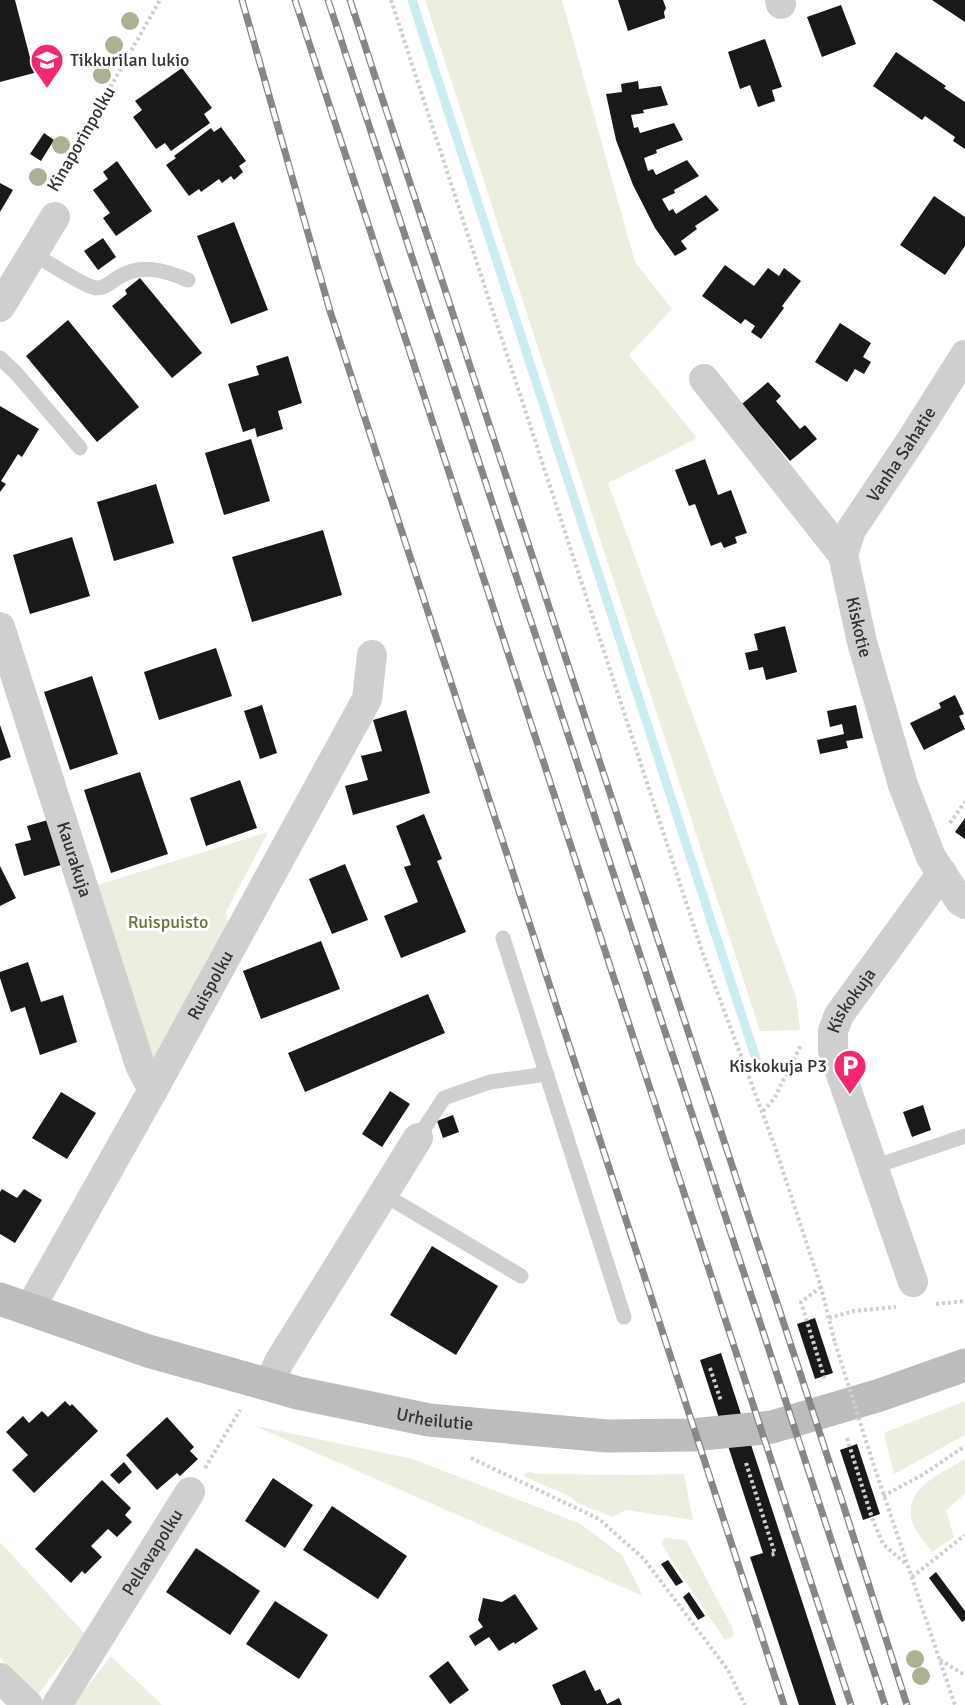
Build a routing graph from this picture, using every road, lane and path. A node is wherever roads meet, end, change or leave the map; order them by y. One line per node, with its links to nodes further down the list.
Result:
1 (160, 0): 3 (path, Kinaporinpolku)
2 (391, 0): 25 (path)
3 (55, 217): 4 (street)
4 (34, 254): 5 (lane); 6 (street)
5 (188, 280)
6 (0, 307)
7 (965, 355): 11 (street, Vanha Sahatie)
8 (0, 358): 10 (lane)
9 (704, 379): 11 (street, Kiskotie)
10 (80, 448)
11 (843, 555): 14 (street, Kiskotie)
12 (0, 627): 18 (street, Kaurakuja)
13 (372, 655): 18 (street, Ruispolku)
14 (942, 873): 15 (street, Kiskotie); 21 (street, Kiskokuja)
15 (965, 904)
16 (503, 938): 17 (lane)
17 (547, 1074): 20 (lane); 27 (lane)
18 (153, 1090): 26 (street, Ruispolku)
19 (965, 1136): 21 (lane)
20 (418, 1138): 22 (street)
21 (873, 1167): 24 (street, Kiskokuja)
22 (383, 1194): 23 (lane); 32 (street)
23 (521, 1276)
24 (913, 1282)
25 (821, 1287): 33 (path); 43 (path, bridge)
26 (15, 1304): 32 (main road, Urheilutie)
27 (624, 1317)
28 (965, 1365): 32 (main road, Urheilutie)
29 (847, 1377): 30 (path)
30 (837, 1380)
31 (713, 1383): 35 (path)
32 (269, 1385)
33 (816, 1386)
34 (732, 1400): 35 (path)
35 (721, 1401): 36 (path)
36 (709, 1402)
37 (240, 1408): 42 (path, Pellavapolku)
38 (846, 1435): 46 (path)
39 (965, 1446): 43 (path)
40 (460, 1454): 53 (path)
41 (746, 1463): 45 (path)
42 (190, 1492): 52 (street, Pellavapolku)
43 (884, 1496): 46 (path)
44 (965, 1535): 47 (path)
45 (769, 1555)
46 (907, 1564): 47 (path)
47 (912, 1577): 48 (path)
48 (940, 1660): 49 (path); 54 (path)
49 (965, 1675)
50 (0, 1678): 51 (street)
51 (28, 1705)
52 (57, 1705)
53 (745, 1705)
54 (955, 1705)

